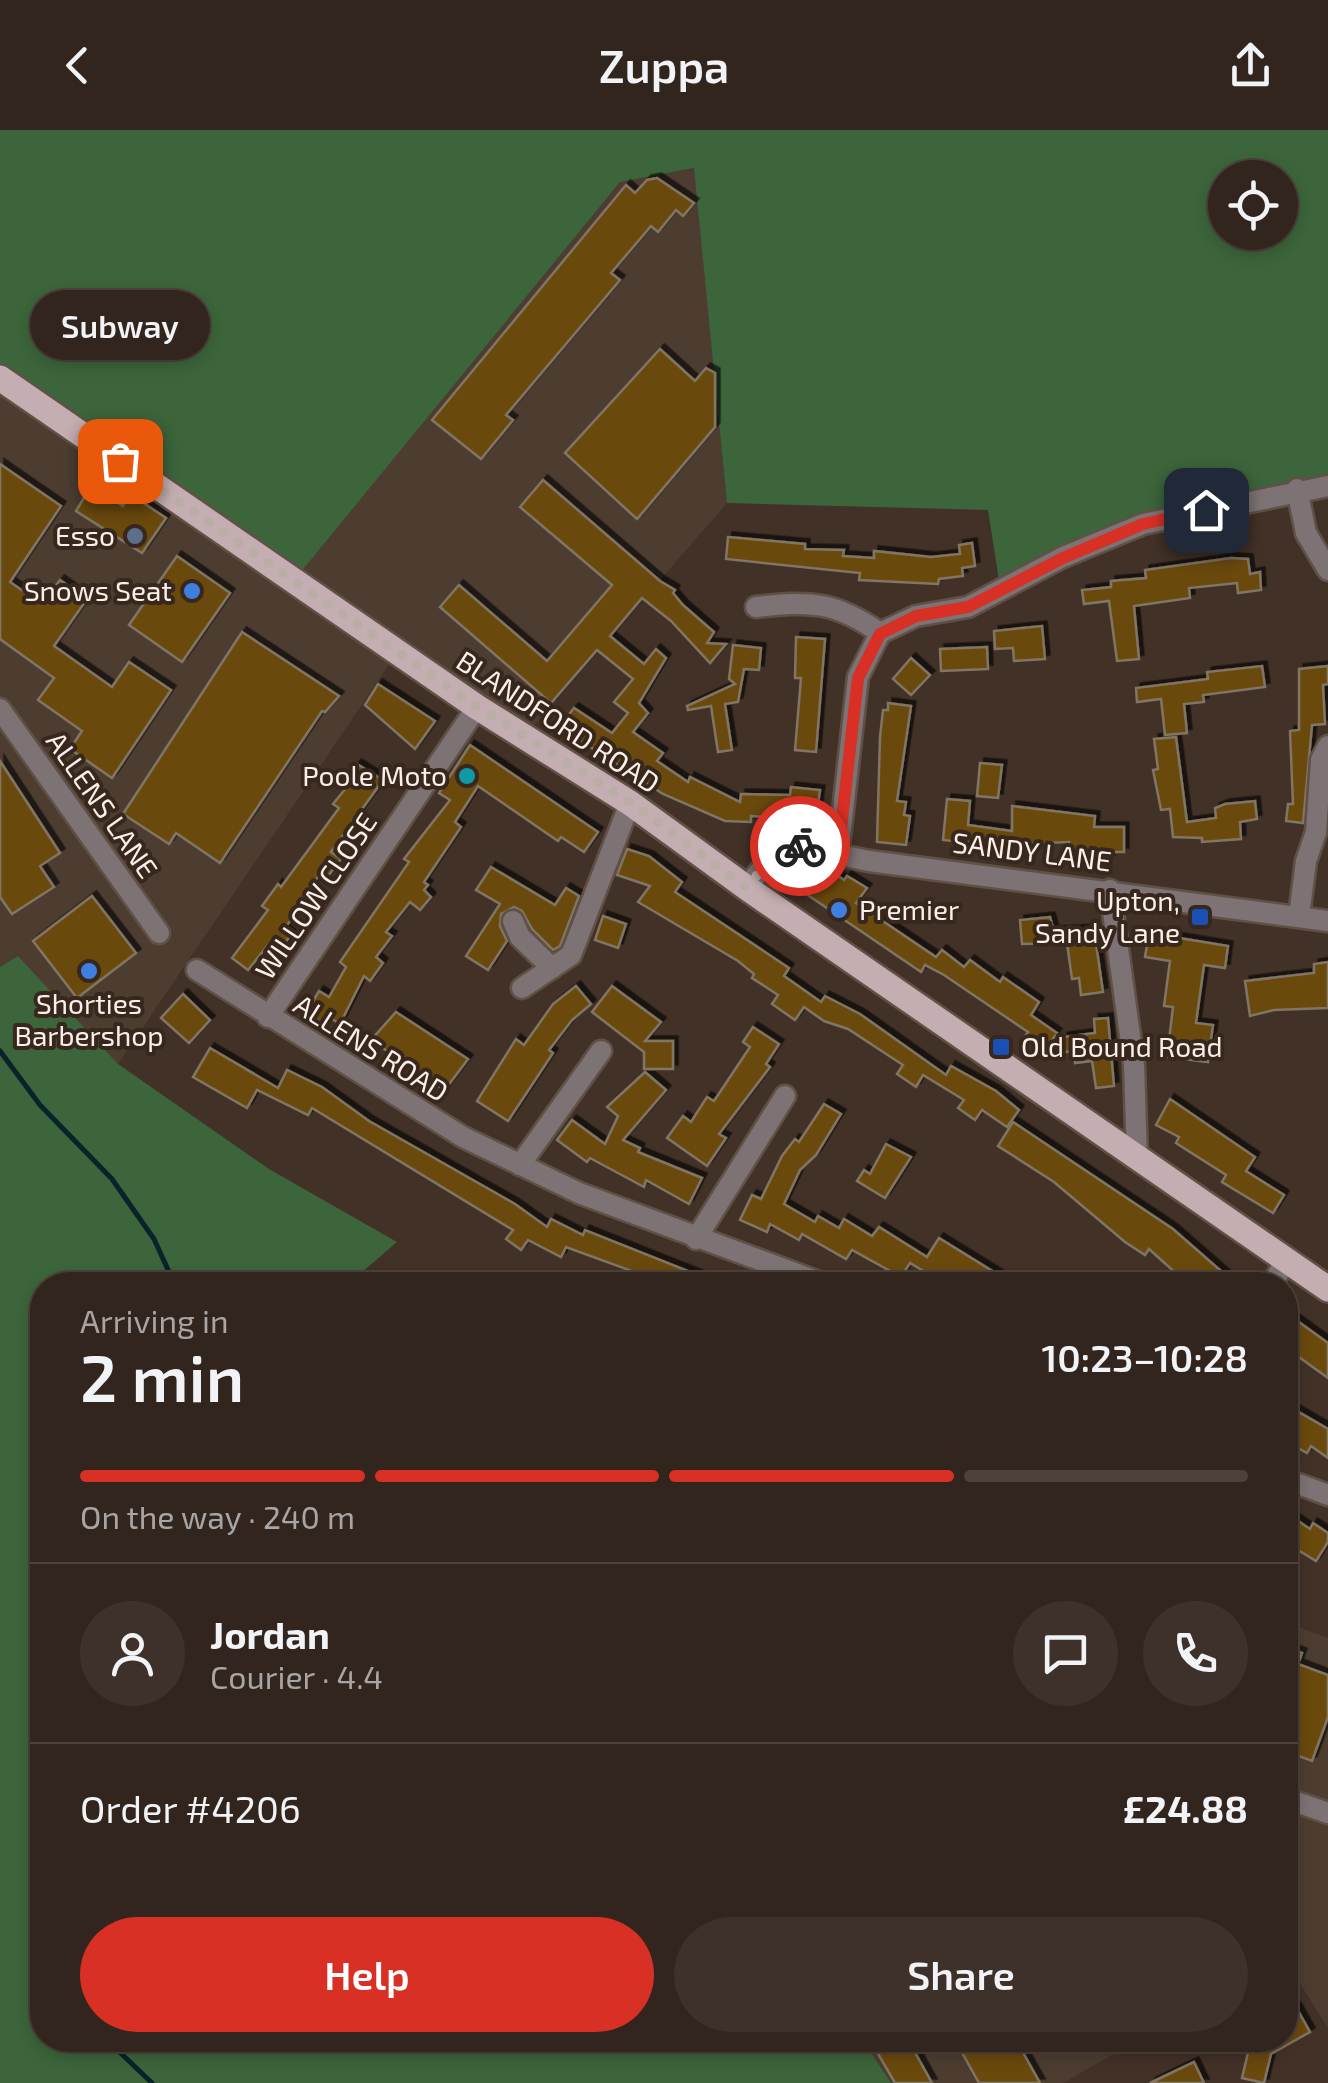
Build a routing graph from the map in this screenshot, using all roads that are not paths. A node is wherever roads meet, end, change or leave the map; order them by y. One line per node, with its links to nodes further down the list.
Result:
1 (0, 378): 7 (main road, BLANDFORD ROAD)
2 (1328, 486): 3 (street)
3 (1297, 490): 4 (street); 6 (street)
4 (1328, 570)
5 (756, 607): 6 (street)
6 (880, 634): 11 (street)
7 (476, 706): 10 (main road, BLANDFORD ROAD); 21 (street, WILLOW CLOSE)
8 (0, 709): 17 (street, ALLENS LANE)
9 (1328, 746): 14 (street)
10 (630, 802): 12 (main road, BLANDFORD ROAD); 18 (street)
11 (838, 855): 12 (street, SANDY LANE); 13 (street, SANDY LANE)
12 (747, 888): 24 (main road, BLANDFORD ROAD)
13 (1110, 890): 14 (street, SANDY LANE); 24 (street)
14 (1299, 916): 16 (street, SANDY LANE)
15 (513, 921): 18 (street)
16 (1328, 921)
17 (159, 933)
18 (552, 968): 20 (street)
19 (197, 970): 21 (street, ALLENS ROAD)
20 (522, 988)
21 (268, 1017): 25 (street, ALLENS ROAD)
22 (601, 1051): 25 (street)
23 (785, 1096): 26 (street)
24 (1137, 1157): 27 (main road, BLANDFORD ROAD)
25 (520, 1165): 26 (street, ALLENS ROAD)
26 (696, 1240): 28 (street, ALLENS ROAD)
27 (1286, 1261): 29 (street); 30 (main road, BLANDFORD ROAD)
28 (789, 1272)
29 (1279, 1272)
30 (1328, 1289)
31 (1298, 1484): 32 (street)
32 (1328, 1495)
33 (1298, 1803): 34 (street)
34 (1328, 1813)

